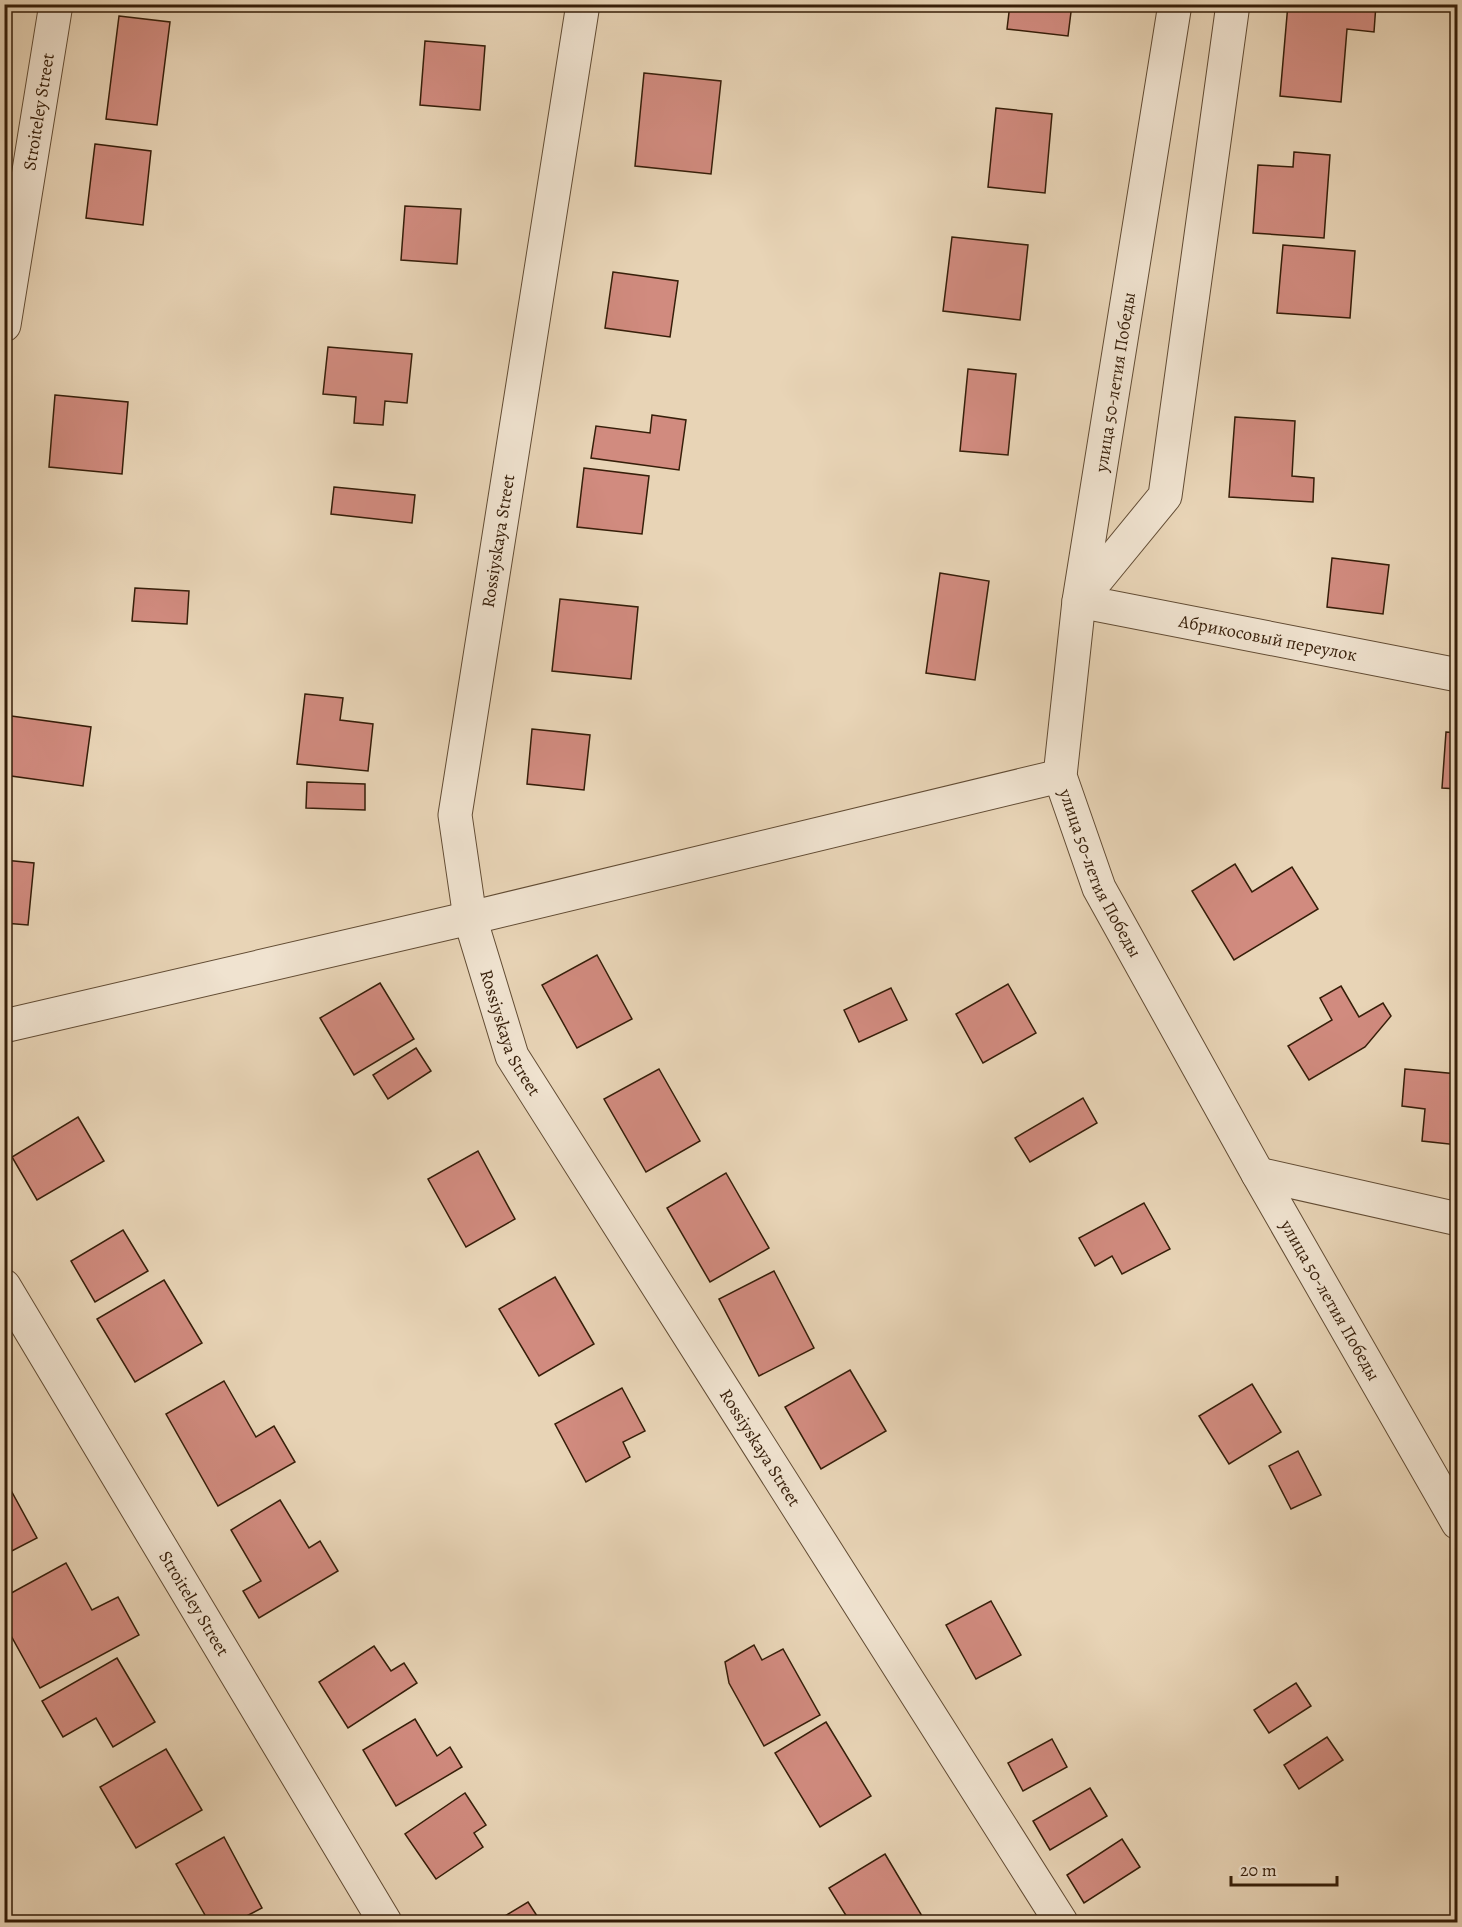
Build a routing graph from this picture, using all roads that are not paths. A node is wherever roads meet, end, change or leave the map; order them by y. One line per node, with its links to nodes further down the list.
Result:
1 (56, 4): 5 (street, Stroiteley Street)
2 (583, 4): 9 (street, Rossiyskaya Street)
3 (1175, 4): 6 (street, улица 50-летия Победы)
4 (1233, 4): 6 (street)
5 (4, 325)
6 (1079, 601): 7 (street, Абрикосовый переулок); 8 (street, улица 50-летия Победы)
7 (1458, 675)
8 (1060, 776): 9 (street); 11 (street, улица 50-летия Победы)
9 (470, 918): 10 (street); 16 (street, Rossiyskaya Street)
10 (4, 1026)
11 (1258, 1174): 12 (street); 14 (street, улица 50-летия Победы)
12 (1458, 1219)
13 (4, 1286): 15 (street, Stroiteley Street)
14 (1458, 1523)
15 (385, 1923)
16 (1060, 1923)

